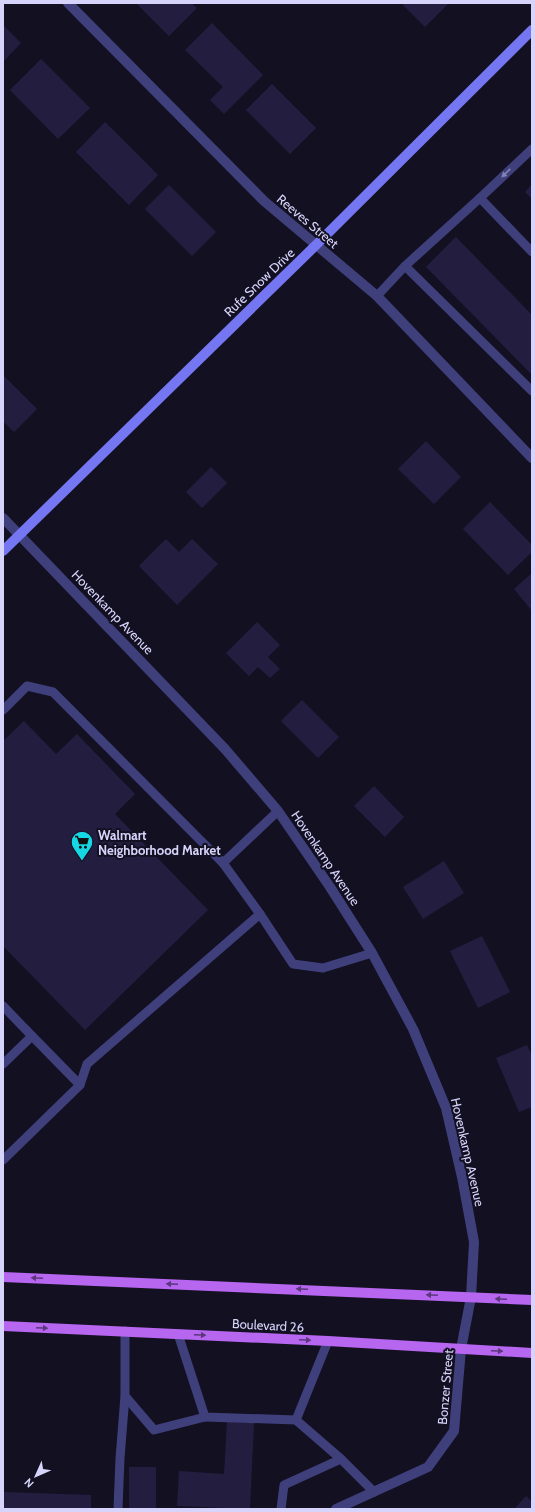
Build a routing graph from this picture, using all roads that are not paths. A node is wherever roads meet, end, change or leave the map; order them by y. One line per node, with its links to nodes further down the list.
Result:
1 (68, 3): 5 (street, Reeves Street)
2 (532, 30): 5 (main road, Rufe Snow Drive)
3 (532, 148): 4 (lane, one-way to 4)
4 (480, 198): 6 (lane); 7 (lane)
5 (316, 245): 8 (street, Reeves Street); 12 (main road, Rufe Snow Drive)
6 (532, 252)
7 (406, 266): 8 (lane); 9 (lane)
8 (377, 296): 10 (street, Reeves Street)
9 (532, 391)
10 (532, 458)
11 (3, 518): 12 (street, Hovenkamp Avenue)
12 (20, 535): 13 (main road, Rufe Snow Drive); 15 (street, Hovenkamp Avenue)
13 (3, 551)
14 (3, 710): 16 (lane)
15 (278, 811): 16 (lane); 18 (street, Hovenkamp Avenue)
16 (223, 863): 17 (lane)
17 (260, 914): 18 (lane); 22 (lane)
18 (372, 953): 25 (street, Hovenkamp Avenue)
19 (3, 1006): 20 (lane)
20 (32, 1036): 21 (lane); 22 (lane)
21 (3, 1064)
22 (80, 1086): 23 (lane)
23 (3, 1160)
24 (3, 1277): 25 (main road, one-way to 24)
25 (471, 1297): 26 (main road, one-way to 25); 31 (street, Bonzer Street)
26 (532, 1300)
27 (3, 1326): 28 (main road, Boulevard 26, one-way to 28)
28 (125, 1332): 29 (main road, Boulevard 26); 33 (lane)
29 (178, 1334): 30 (main road, Boulevard 26, one-way to 30); 34 (lane)
30 (328, 1341): 31 (main road, Boulevard 26); 35 (lane)
31 (461, 1349): 32 (main road, Boulevard 26, one-way to 32); 37 (street, Bonzer Street)
32 (532, 1353)
33 (125, 1396): 34 (lane); 38 (lane)
34 (205, 1417): 35 (lane)
35 (296, 1420): 36 (lane)
36 (341, 1459): 37 (lane); 39 (lane)
37 (374, 1492): 40 (street, Bonzer Street)
38 (118, 1509)
39 (281, 1509)
40 (336, 1509)

